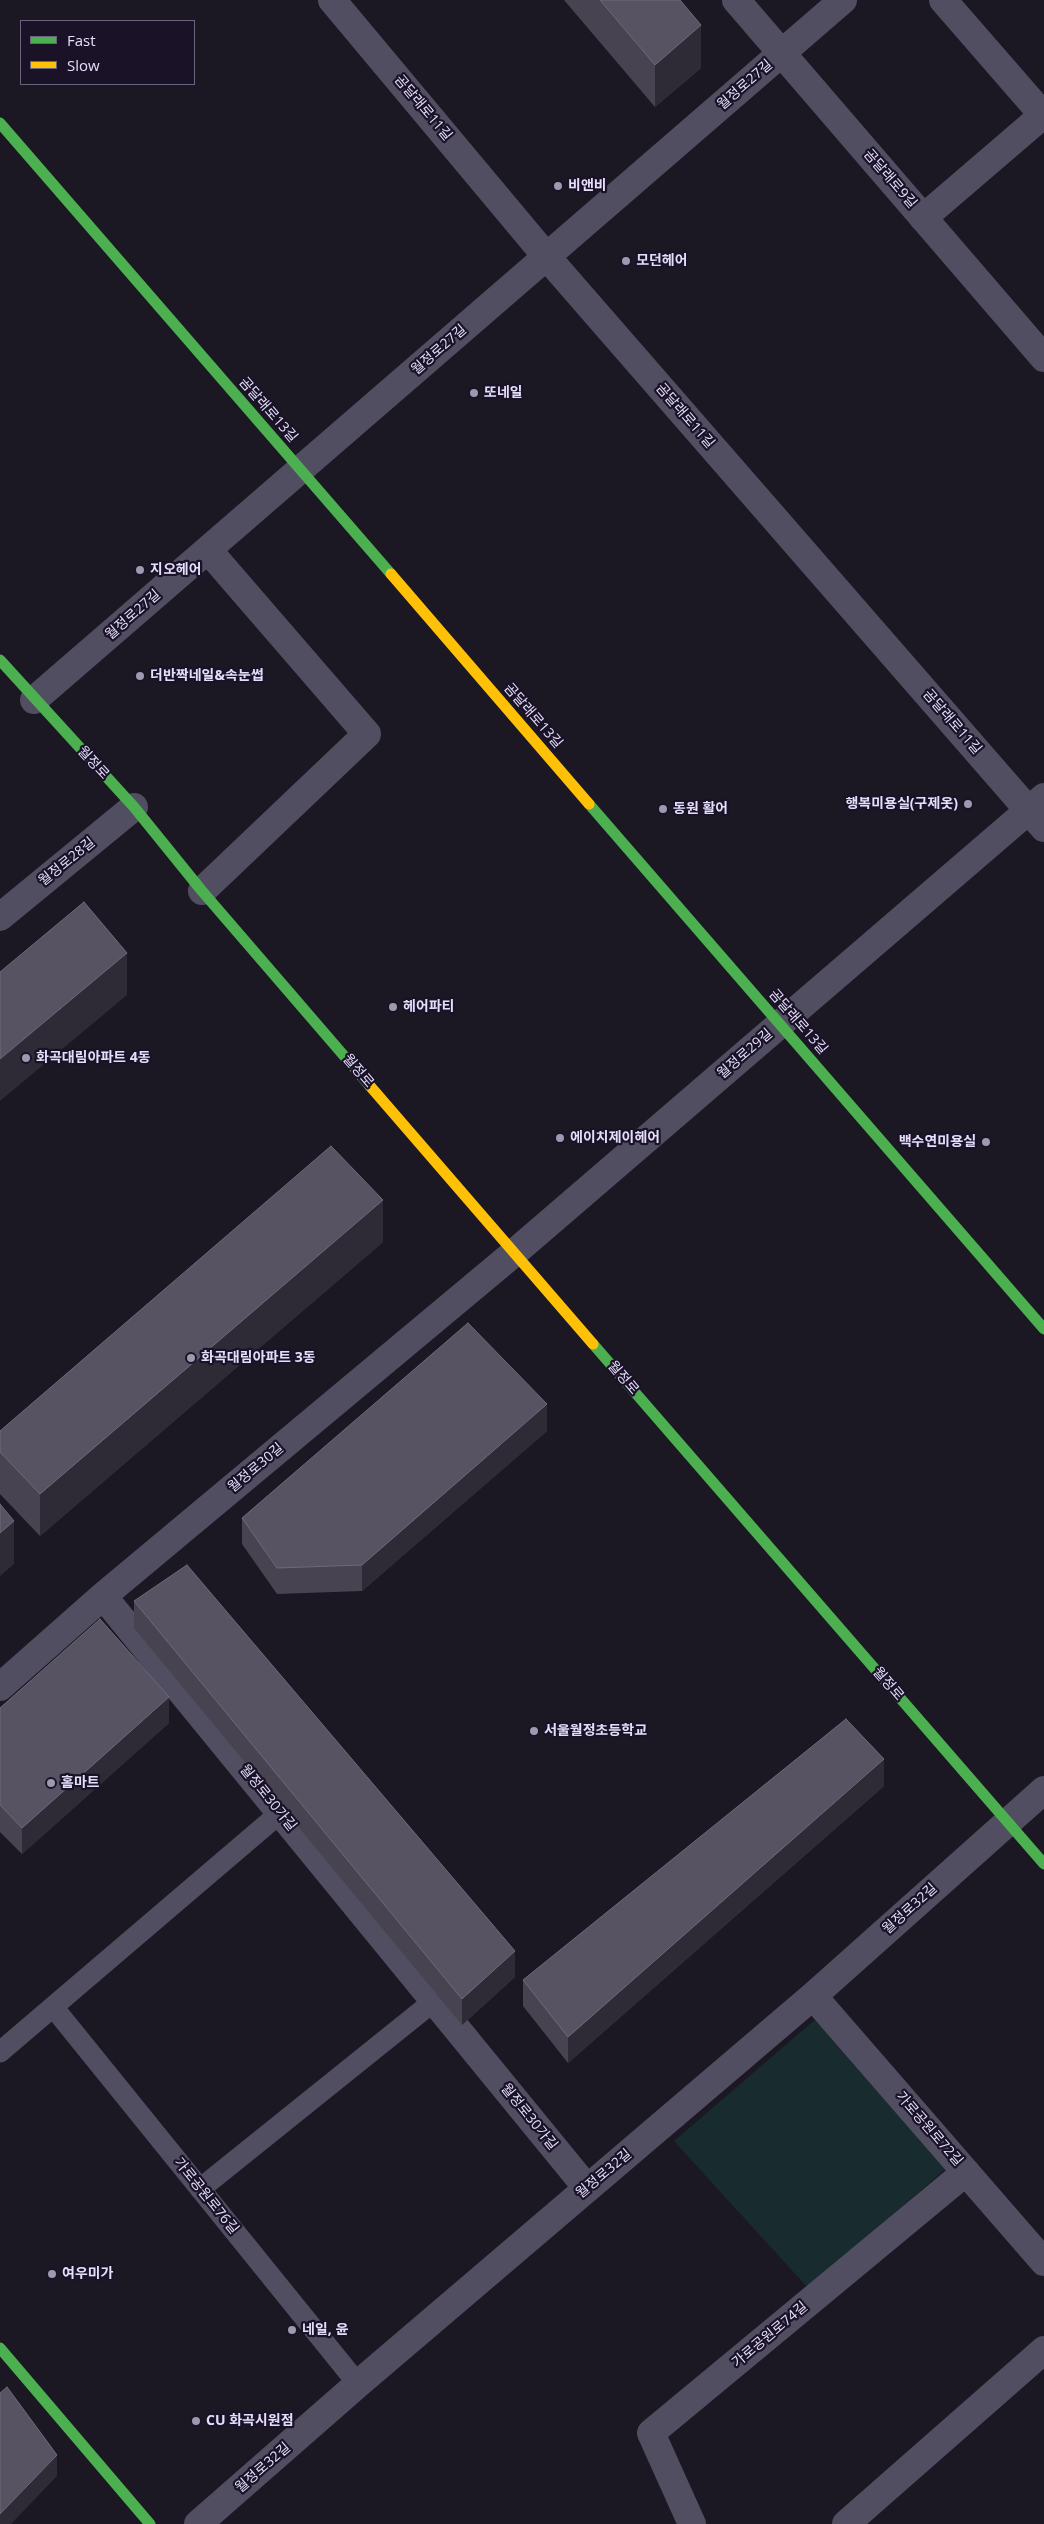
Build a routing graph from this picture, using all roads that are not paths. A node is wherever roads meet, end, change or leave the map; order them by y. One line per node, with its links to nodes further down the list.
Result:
1 (332, 0): 8 (street, 곰달래로11길)
2 (736, 0): 5 (street, 곰달래로9길)
3 (843, 0): 5 (street, 월정로27길)
4 (943, 0): 7 (street)
5 (781, 53): 7 (street, 곰달래로9길); 8 (street, 월정로27길)
6 (0, 123): 10 (street, 곰달래로13길)
7 (923, 218): 9 (street, 곰달래로9길)
8 (546, 256): 10 (street, 월정로27길); 15 (street, 곰달래로11길)
9 (1044, 358)
10 (300, 470): 11 (street, 월정로27길); 18 (street, 곰달래로13길)
11 (208, 550): 13 (street, 월정로27길); 16 (street)
12 (0, 660): 13 (street, 월정로)
13 (34, 700): 14 (street, 월정로)
14 (134, 807): 16 (street, 월정로); 17 (street, 월정로28길)
15 (1039, 811): 18 (street, 월정로29길)
16 (202, 891): 19 (street, 월정로)
17 (0, 917)
18 (780, 1024): 19 (street, 월정로29길); 20 (street, 곰달래로13길)
19 (514, 1253): 21 (street, 월정로30길); 25 (street, 월정로)
20 (1040, 1317)
21 (103, 1596): 22 (street, 월정로30길); 24 (street, 월정로30가길)
22 (0, 1687)
23 (1044, 1790): 25 (street, 월정로32길)
24 (280, 1813): 28 (street, 월정로30가길); 29 (lane)
25 (1008, 1822): 26 (street, 월정로); 27 (street, 월정로32길)
26 (1044, 1864)
27 (813, 1996): 31 (street, 가로공원로72길); 32 (street, 월정로32길)
28 (434, 2001): 32 (street, 월정로30가길); 33 (lane)
29 (54, 2008): 30 (lane); 33 (lane, 가로공원로76길)
30 (0, 2052)
31 (966, 2172): 34 (street, 가로공원로72길); 40 (street, 가로공원로74길)
32 (587, 2188): 37 (street, 월정로32길)
33 (200, 2189): 37 (lane, 가로공원로76길)
34 (1044, 2262)
35 (0, 2348): 38 (street)
36 (1044, 2350): 41 (street)
37 (358, 2384): 39 (street, 월정로32길)
38 (150, 2524)
39 (198, 2524)
40 (692, 2524)
41 (846, 2524)

